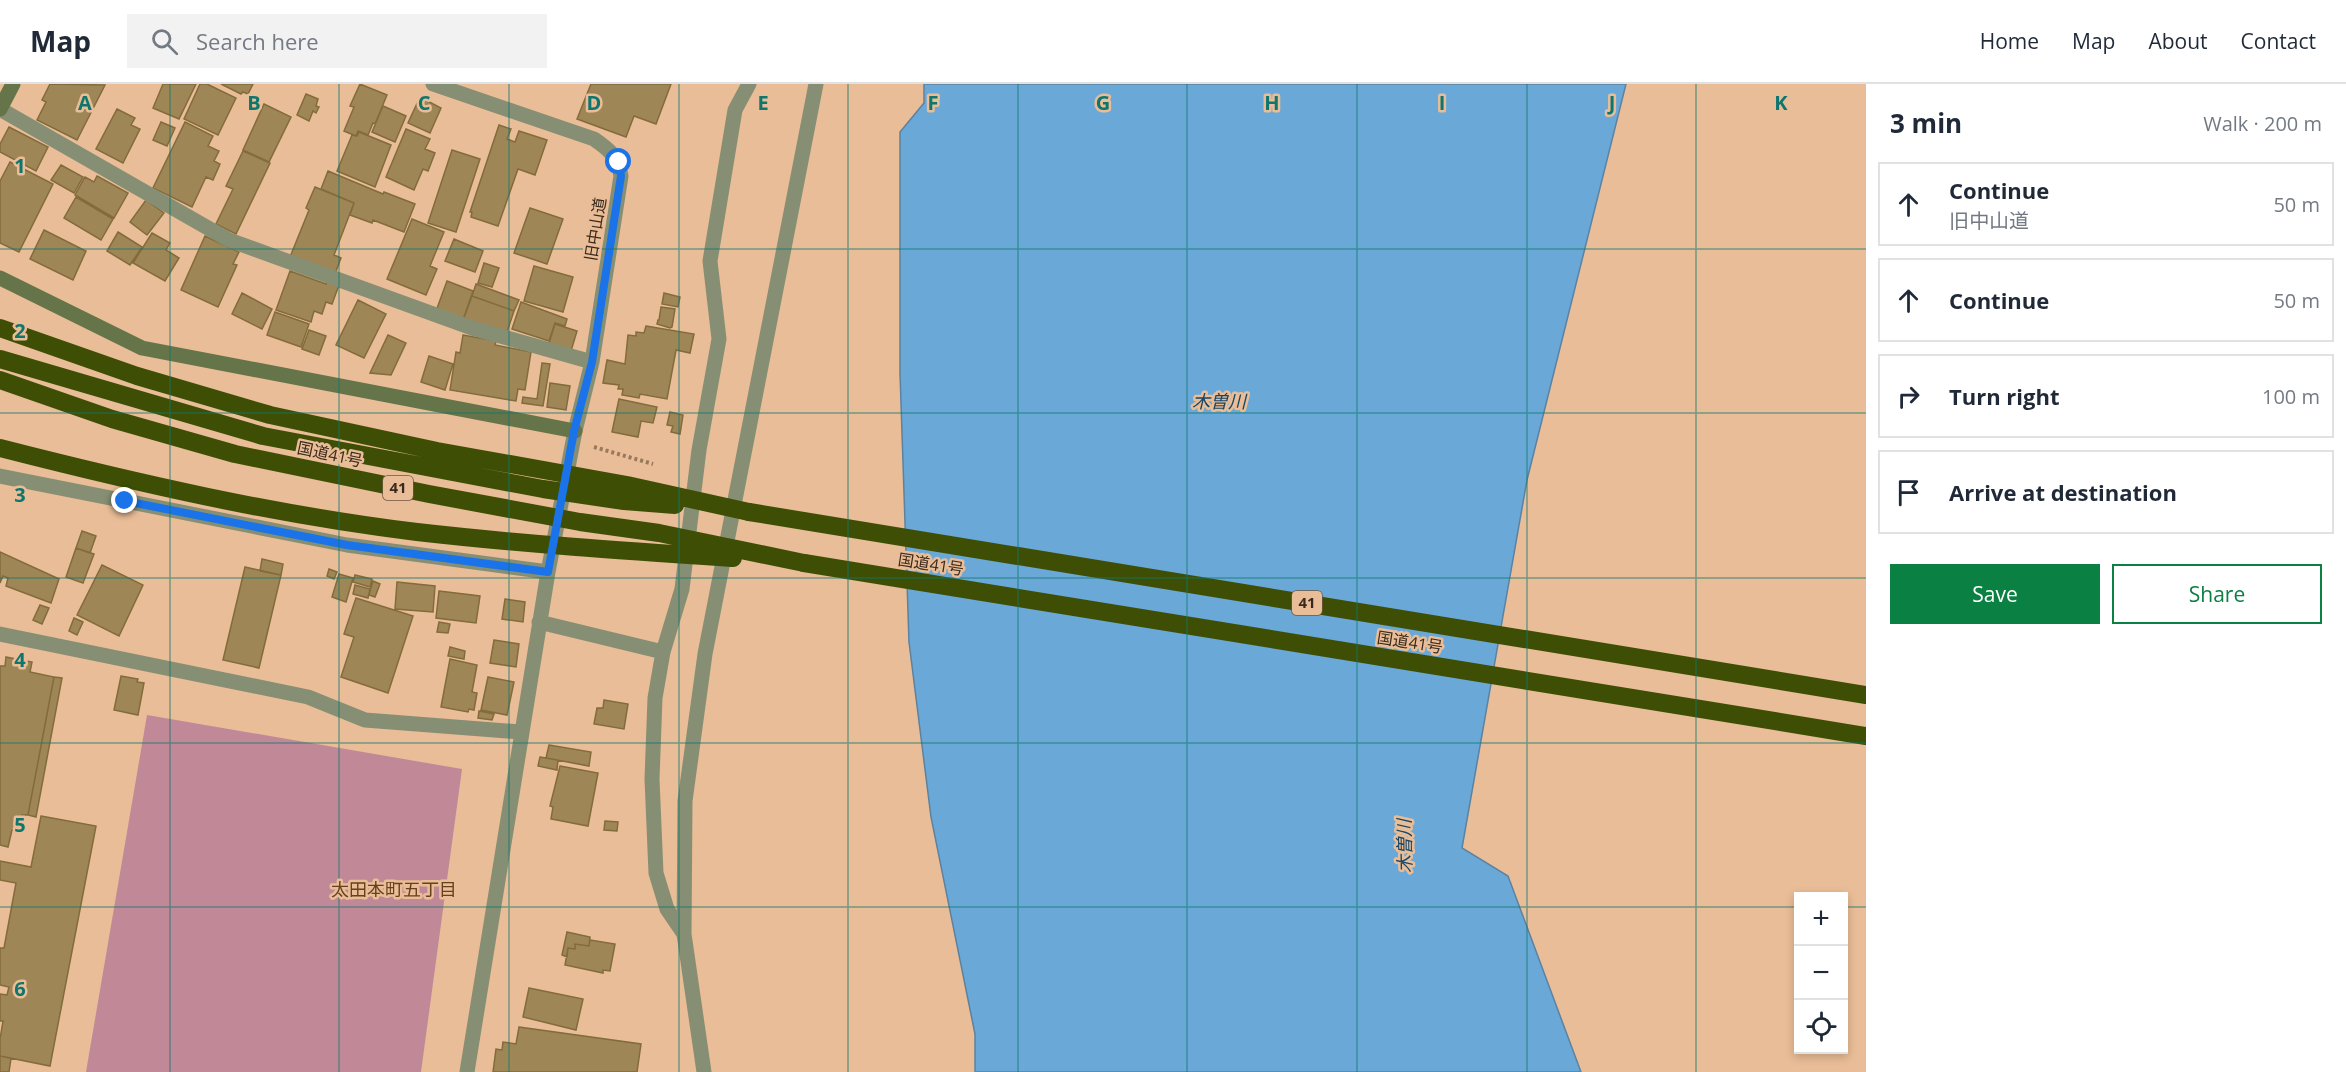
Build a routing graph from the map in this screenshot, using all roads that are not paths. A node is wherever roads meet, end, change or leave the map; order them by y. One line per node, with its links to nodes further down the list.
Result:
1 (13, 84): 5 (street)
2 (433, 84): 9 (street, 旧中山道)
3 (749, 84): 19 (street)
4 (816, 84): 23 (street)
5 (0, 109): 9 (street)
6 (0, 278): 11 (street)
7 (0, 328): 14 (highway, bridge)
8 (0, 358): 14 (highway, 国道41号 / 41, bridge)
9 (592, 362): 11 (street)
10 (0, 380): 15 (highway, 国道41号 / 41, bridge)
11 (574, 436): 16 (street)
12 (0, 448): 15 (highway, bridge)
13 (0, 476): 16 (street)
14 (749, 512): 20 (highway, 国道41号 / 41)
15 (804, 563): 22 (highway, 国道41号 / 41)
16 (548, 572): 17 (street)
17 (539, 622): 19 (street); 21 (street)
18 (0, 634): 21 (street)
19 (663, 652): 23 (street)
20 (1866, 695)
21 (521, 732): 24 (street)
22 (1866, 736)
23 (684, 934): 25 (street)
24 (467, 1072)
25 (704, 1072)

